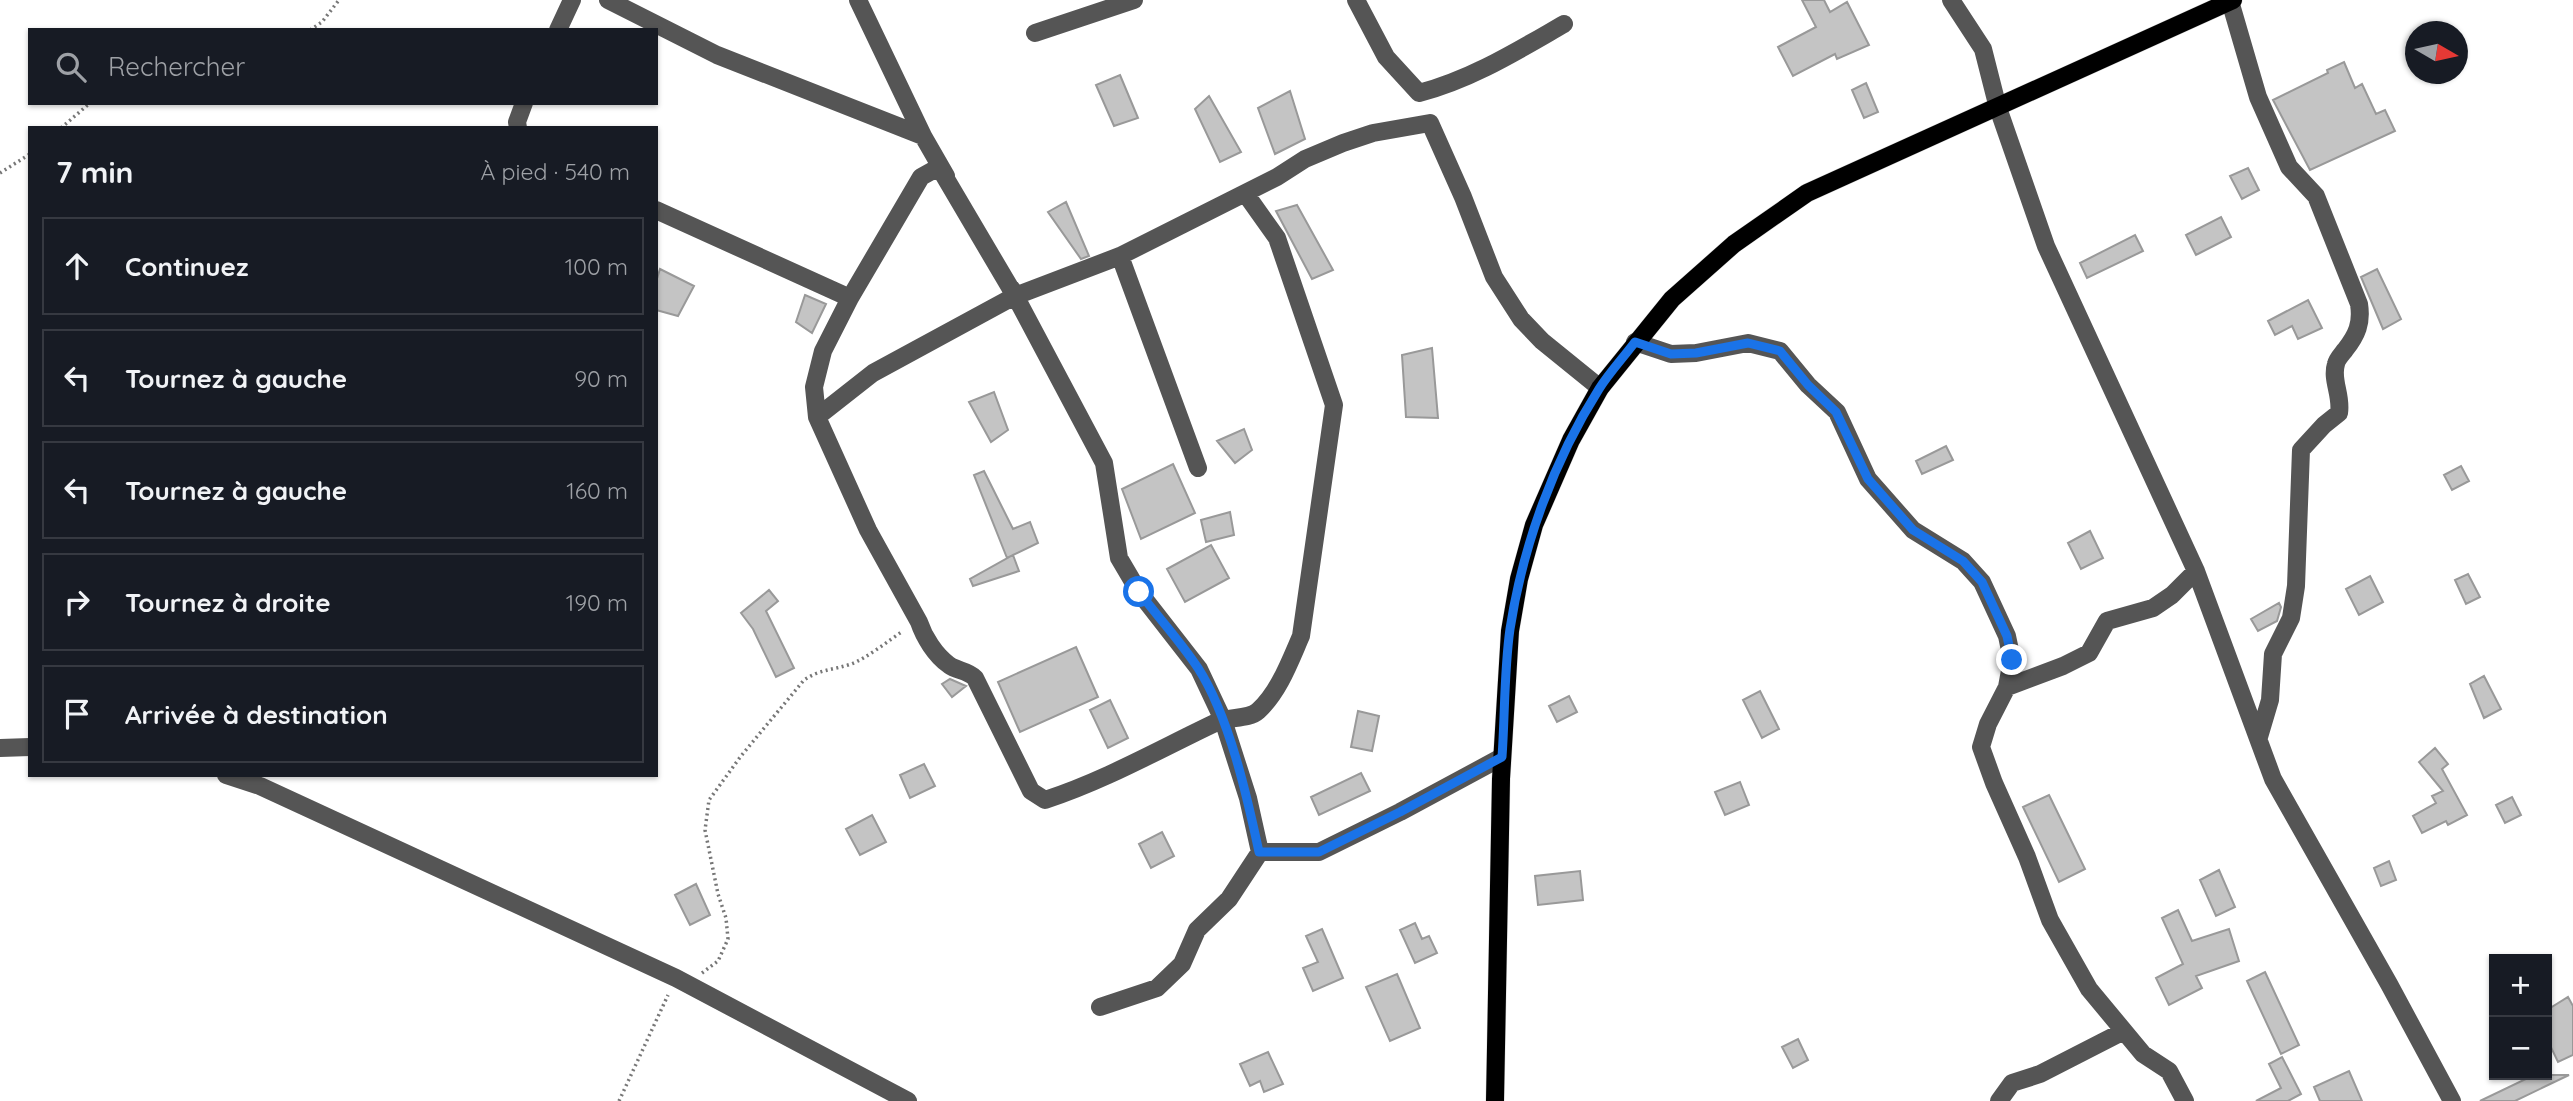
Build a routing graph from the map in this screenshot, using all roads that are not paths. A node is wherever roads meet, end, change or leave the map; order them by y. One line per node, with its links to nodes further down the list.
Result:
1 (572, 0): 9 (street)
2 (608, 0): 16 (street)
3 (858, 0): 16 (street)
4 (1135, 0): 10 (street)
5 (1356, 0): 11 (street)
6 (1951, 0): 13 (street)
7 (2231, 1): 13 (main road); 29 (street)
8 (1564, 24): 11 (street)
9 (559, 28)
10 (1035, 33)
11 (1419, 93): 14 (street)
12 (523, 105): 15 (street)
13 (1998, 108): 22 (main road); 26 (street)
14 (1430, 123): 17 (street); 23 (street)
15 (518, 126)
16 (923, 136): 20 (street)
17 (1245, 193): 19 (street); 28 (street)
18 (658, 210): 21 (street)
19 (1120, 256): 20 (street); 25 (street)
20 (1015, 296): 21 (street); 24 (street); 28 (street)
21 (850, 298): 24 (street)
22 (1635, 342): 23 (main road); 27 (street)
23 (1600, 388): 32 (main road)
24 (817, 417): 28 (street)
25 (1198, 468)
26 (2196, 570): 27 (street); 29 (street)
27 (2007, 687): 36 (street)
28 (1223, 720): 34 (street)
29 (2259, 737): 41 (street)
30 (28, 747): 31 (street)
31 (0, 748)
32 (1502, 757): 34 (street); 38 (main road)
33 (232, 777): 37 (street)
34 (1259, 852): 35 (street)
35 (1100, 1007)
36 (2122, 1032): 39 (street); 40 (street)
37 (908, 1101)
38 (1495, 1101)
39 (1999, 1101)
40 (2185, 1101)
41 (2452, 1101)

